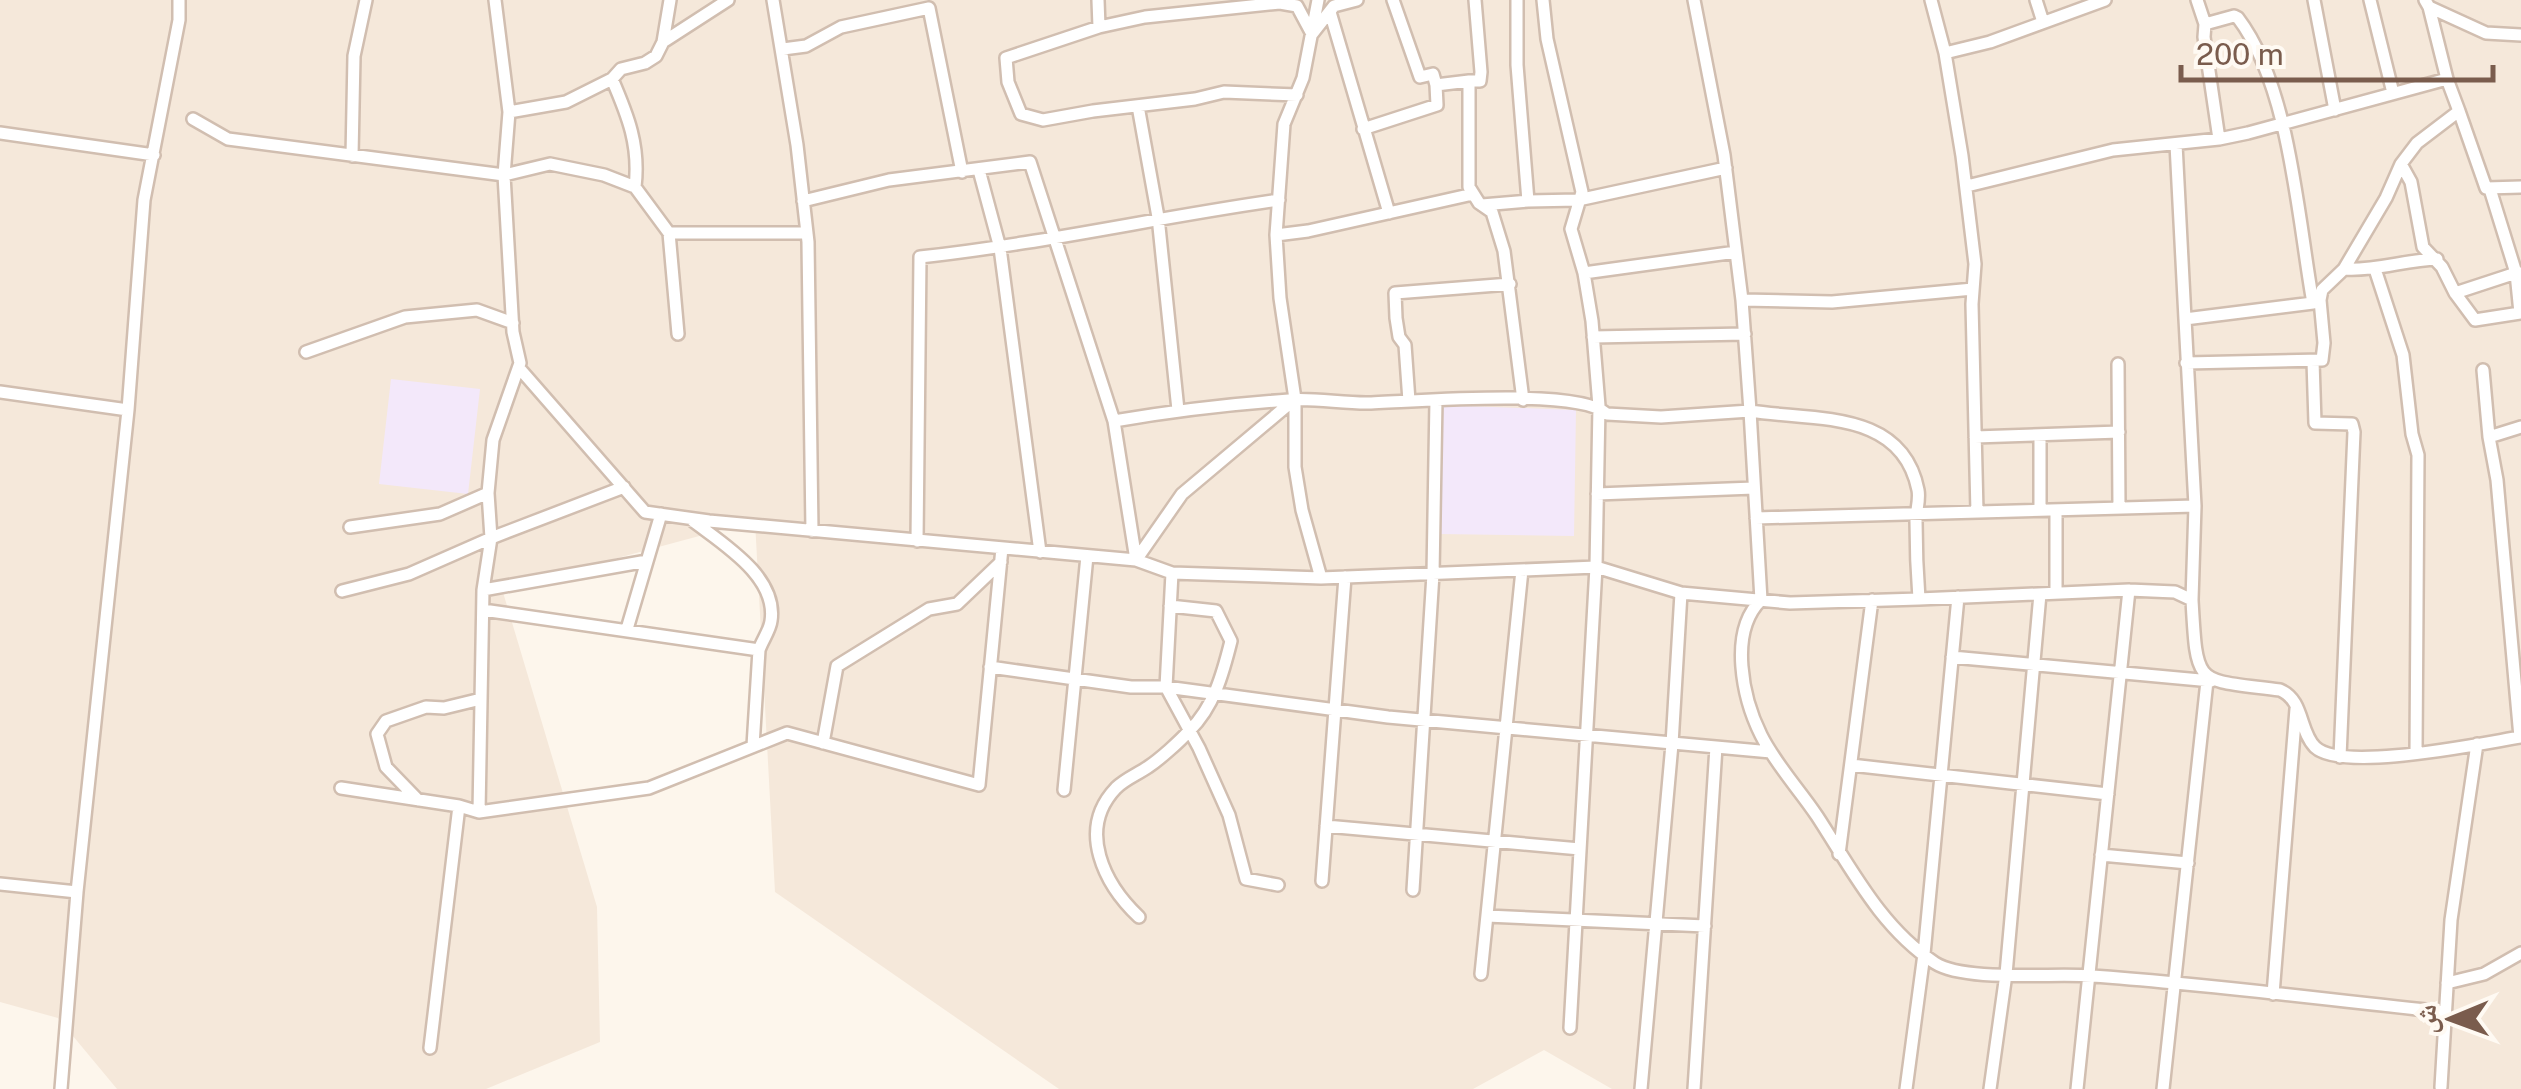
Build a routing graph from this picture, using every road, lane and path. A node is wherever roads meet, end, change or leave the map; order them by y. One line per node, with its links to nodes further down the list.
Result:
1 (179, 0): 49 (street)
2 (366, 0): 50 (street)
3 (494, 0): 42 (street)
4 (670, 0): 30 (street)
5 (728, 0): 30 (street)
6 (773, 0): 31 (street)
7 (1098, 0): 27 (street)
8 (1318, 0): 28 (street)
9 (1357, 0): 24 (street)
10 (1393, 0): 36 (street)
11 (1475, 0): 35 (street)
12 (1517, 0): 64 (street)
13 (1543, 0): 62 (street)
14 (1694, 0): 52 (street)
15 (1932, 0): 32 (street)
16 (2036, 0): 25 (street)
17 (2104, 0): 25 (street)
18 (2197, 0): 26 (street)
19 (2328, 0): 21 (street)
20 (2370, 0): 37 (street)
21 (2314, 1): 40 (street)
22 (2427, 3): 29 (street); 34 (street)
23 (902, 7): 31 (street); 54 (street)
24 (1330, 12): 28 (street); 45 (street)
25 (2043, 22): 32 (street)
26 (2206, 24): 44 (street); 47 (street)
27 (1099, 27): 28 (street); 39 (street)
28 (1312, 34): 38 (street)
29 (2521, 35)
30 (662, 42): 33 (street)
31 (783, 50): 63 (street)
32 (1944, 53): 56 (street)
33 (612, 79): 42 (street); 57 (street)
34 (2447, 80): 37 (street); 41 (street)
35 (1469, 81): 36 (street); 60 (street)
36 (1436, 86): 45 (street)
37 (2393, 94): 40 (street)
38 (1297, 95): 39 (street); 61 (street)
39 (1138, 106): 67 (street)
40 (2335, 110): 44 (street)
41 (2459, 111): 51 (street); 59 (street)
42 (509, 112): 55 (street)
43 (193, 119): 50 (street)
44 (2282, 124): 47 (street); 83 (street)
45 (1362, 129): 66 (street)
46 (0, 133): 49 (street)
47 (2219, 140): 48 (street)
48 (2176, 144): 56 (street); 84 (street)
49 (154, 155): 101 (street)
50 (352, 156): 55 (street)
51 (2401, 164): 74 (street); 75 (street)
52 (1726, 168): 62 (street); 73 (street)
53 (979, 170): 54 (street); 71 (street); 72 (street)
54 (962, 172): 63 (street)
55 (504, 175): 57 (street); 85 (street)
56 (1967, 186): 80 (street)
57 (636, 187): 68 (street)
58 (2521, 187): 59 (street)
59 (2490, 189): 78 (street)
60 (1473, 194): 65 (street); 66 (street)
61 (1279, 200): 67 (street); 70 (street)
62 (1578, 200): 64 (street); 77 (street)
63 (803, 201): 69 (street)
64 (1528, 201): 65 (street)
65 (1482, 205): 79 (street)
66 (1389, 213): 70 (street)
67 (1158, 217): 71 (street); 102 (street)
68 (669, 233): 69 (street); 86 (street)
69 (807, 234): 124 (street)
70 (1276, 235): 96 (street)
71 (1056, 238): 72 (street); 104 (street)
72 (1000, 248): 126 (street); 128 (street)
73 (1736, 252): 77 (street); 82 (street)
74 (2437, 259): 76 (street); 81 (street)
75 (2344, 270): 76 (street); 83 (street)
76 (2375, 270): 175 (street)
77 (1584, 273): 88 (street)
78 (2518, 273): 81 (street); 81 (street)
79 (1510, 284): 98 (street); 99 (street)
80 (1973, 289): 82 (street); 108 (street)
81 (2455, 293)
82 (1742, 300): 87 (street)
83 (2317, 302): 84 (street); 90 (street)
84 (2185, 320): 92 (street)
85 (513, 323): 89 (street); 93 (street)
86 (678, 334)
87 (1745, 334): 88 (street); 103 (street)
88 (1594, 337): 100 (street)
89 (306, 352)
90 (2313, 361): 92 (street); 176 (street)
91 (2118, 364): 106 (street)
92 (2186, 364): 114 (street)
93 (520, 369): 110 (street); 112 (street)
94 (2484, 370): 109 (street)
95 (0, 392): 101 (street)
96 (1294, 400): 99 (street); 102 (street); 130 (street); 137 (street)
97 (1436, 400): 98 (street); 99 (street); 135 (street)
98 (1523, 400): 100 (street)
99 (1409, 401)
100 (1599, 406): 103 (street); 113 (street)
101 (128, 410): 197 (street)
102 (1178, 410): 104 (street)
103 (1750, 410): 111 (street); 118 (street)
104 (1114, 421): 130 (street)
105 (2521, 428): 109 (street)
106 (2118, 432): 107 (street); 115 (street)
107 (2040, 435): 108 (street); 116 (street)
108 (1975, 437): 119 (street)
109 (2490, 437): 168 (street)
110 (624, 486): 120 (street); 125 (street)
111 (1754, 488): 113 (street); 122 (street)
112 (488, 493): 123 (street); 125 (street)
113 (1597, 494): 132 (street)
114 (2195, 506): 115 (street); 148 (street)
115 (2119, 508): 117 (street)
116 (2040, 510): 117 (street); 119 (street)
117 (2056, 510): 142 (street)
118 (1916, 512): 119 (street); 122 (street); 145 (street)
119 (1977, 512)
120 (660, 514): 121 (street); 151 (street)
121 (689, 518): 124 (street); 152 (street)
122 (1756, 518): 146 (street)
123 (350, 527)
124 (812, 531): 126 (street)
125 (492, 538): 138 (street); 140 (street)
126 (918, 540): 127 (street)
127 (1002, 548): 128 (street); 131 (street)
128 (1040, 552): 129 (street)
129 (1087, 556): 130 (street); 157 (street)
130 (1136, 560): 134 (street)
131 (1001, 562): 155 (street); 169 (street)
132 (1596, 567): 133 (street); 141 (street); 167 (street)
133 (1522, 570): 135 (street); 165 (street)
134 (1172, 574): 137 (street); 149 (street)
135 (1433, 574): 136 (street); 164 (street)
136 (1346, 577): 137 (street); 163 (street)
137 (1320, 578)
138 (483, 590): 150 (street); 151 (street)
139 (2128, 590): 142 (street); 148 (street); 156 (street)
140 (342, 591)
141 (1681, 593): 146 (street); 170 (street)
142 (2056, 593): 143 (street)
143 (2040, 594): 144 (street); 154 (street)
144 (1958, 598): 145 (street); 153 (street)
145 (1919, 599): 147 (street)
146 (1761, 600): 147 (street); 174 (street)
147 (1872, 600): 177 (street)
148 (2192, 600): 158 (street)
149 (1170, 606): 159 (street); 160 (street)
150 (483, 610): 151 (street); 161 (street)
151 (626, 629): 152 (street)
152 (759, 650): 172 (street)
153 (1952, 657): 154 (street); 178 (street)
154 (2034, 665): 156 (street); 179 (street)
155 (990, 667): 157 (street); 169 (street)
156 (2119, 674): 158 (street); 182 (street)
157 (1076, 679): 159 (street); 181 (street)
158 (2212, 681): 162 (street); 192 (street)
159 (1166, 687): 160 (street); 166 (street)
160 (1215, 693): 163 (street); 166 (street)
161 (481, 699): 183 (street); 185 (street)
162 (2296, 705): 176 (street); 210 (street)
163 (1335, 711): 164 (street); 186 (street)
164 (1423, 720): 165 (street); 187 (street)
165 (1506, 729): 167 (street); 188 (street)
166 (1190, 731): 195 (street); 199 (street)
167 (1586, 736): 170 (street); 189 (street)
168 (2520, 737): 171 (street)
169 (823, 743): 172 (street)
170 (1672, 744): 173 (street); 201 (street)
171 (2477, 744): 175 (street); 208 (street)
172 (754, 746): 185 (street)
173 (1716, 748): 174 (street); 202 (street)
174 (1771, 752): 190 (street)
175 (2416, 754): 176 (street)
176 (2340, 757)
177 (1850, 766): 178 (street); 190 (street)
178 (1941, 776): 179 (street); 204 (street)
179 (2023, 784): 182 (street); 206 (street)
180 (341, 788): 183 (street)
181 (1064, 790)
182 (2108, 794): 191 (street)
183 (418, 800): 184 (street)
184 (459, 806): 185 (street); 213 (street)
185 (479, 812)
186 (1326, 826): 187 (street); 193 (street)
187 (1416, 834): 188 (street); 196 (street)
188 (1494, 841): 189 (street); 198 (street)
189 (1580, 849): 200 (street)
190 (1839, 854): 204 (street)
191 (2101, 854): 192 (street); 207 (street)
192 (2188, 863): 209 (street)
193 (1322, 881)
194 (0, 884): 197 (street)
195 (1278, 885)
196 (1413, 890)
197 (77, 892): 215 (street)
198 (1487, 916): 200 (street); 205 (street)
199 (1139, 918)
200 (1576, 920): 201 (street); 212 (street)
201 (1656, 924): 202 (street); 216 (street)
202 (1704, 926): 217 (street)
203 (2521, 952): 208 (street)
204 (1924, 954): 206 (street); 218 (street)
205 (1481, 974)
206 (2006, 974): 207 (street); 219 (street)
207 (2089, 976): 209 (street); 220 (street)
208 (2447, 983): 211 (street)
209 (2174, 984): 210 (street); 221 (street)
210 (2274, 994): 211 (street)
211 (2446, 1012): 214 (street)
212 (1570, 1028)
213 (430, 1048)
214 (2441, 1087)
215 (61, 1089)
216 (1641, 1089)
217 (1694, 1089)
218 (1906, 1089)
219 (1990, 1089)
220 (2077, 1089)
221 (2162, 1089)

